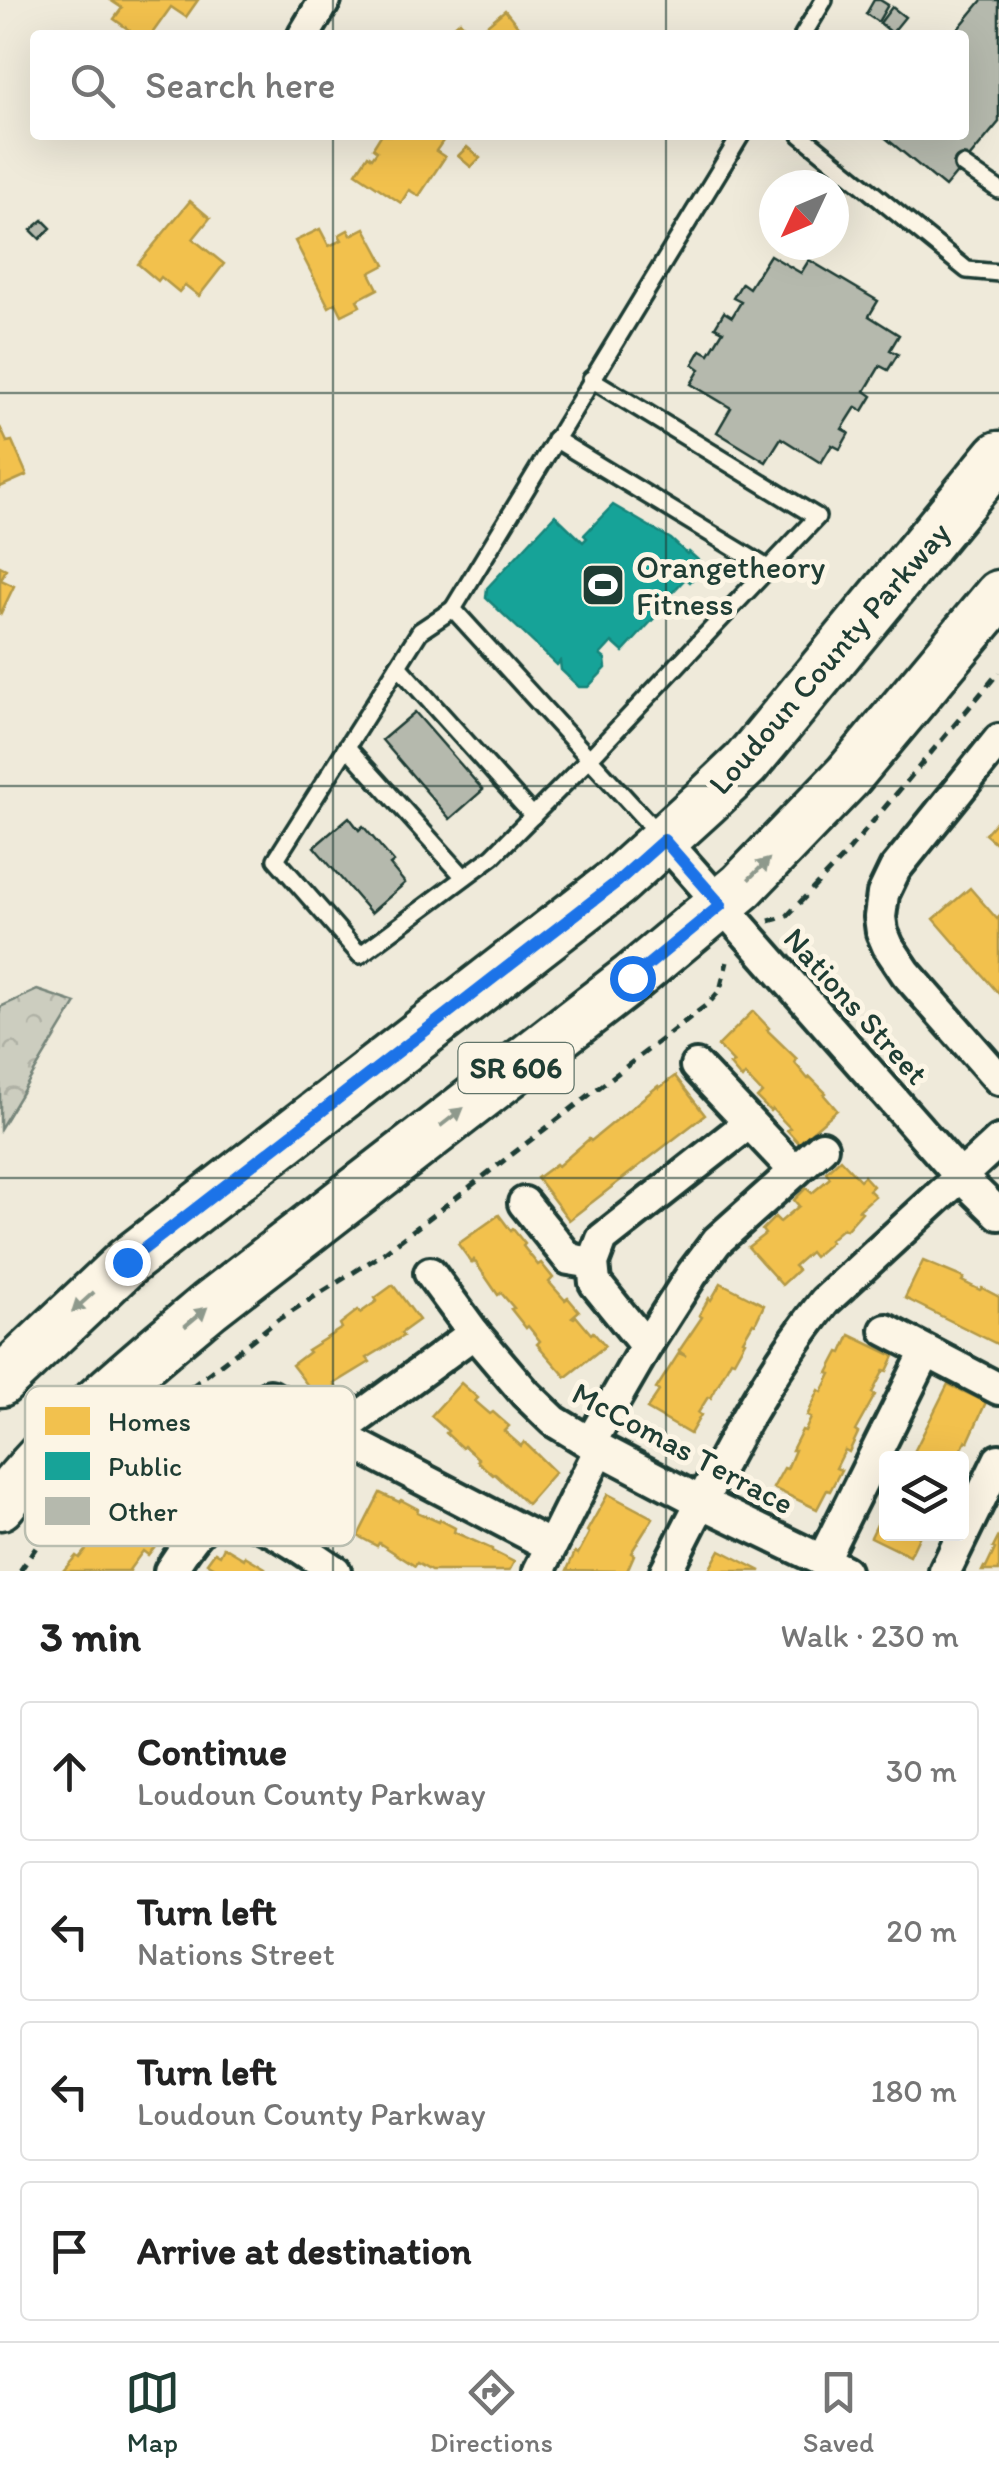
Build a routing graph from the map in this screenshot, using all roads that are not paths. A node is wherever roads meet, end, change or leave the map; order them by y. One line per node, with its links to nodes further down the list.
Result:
1 (325, 0): 3 (street)
2 (824, 0): 4 (lane)
3 (307, 30)
4 (806, 30)
5 (738, 140): 10 (lane)
6 (808, 140): 9 (lane)
7 (964, 165): 8 (lane)
8 (999, 190)
9 (999, 273)
10 (591, 379): 11 (lane); 13 (lane)
11 (555, 439): 13 (lane); 15 (lane)
12 (999, 456): 21 (main road, Loudoun County Parkway / SR 606)
13 (769, 569): 19 (lane)
14 (999, 595): 23 (main road, SR 606, one-way to 14)
15 (453, 609): 16 (lane); 19 (lane)
16 (398, 666): 18 (lane); 20 (lane)
17 (999, 740): 25 (street)
18 (347, 746): 22 (lane); 22 (lane)
19 (590, 759): 20 (lane); 21 (lane)
20 (533, 816): 22 (lane)
21 (664, 840): 23 (street, Nations Street); 39 (main road, Loudoun County Parkway / SR 606, one-way to 39)
22 (464, 877)
23 (721, 905): 30 (street, Nations Street); 40 (main road, SR 606, one-way to 23)
24 (696, 1066): 26 (street)
25 (999, 1079)
26 (748, 1123): 29 (street); 33 (street)
27 (999, 1141): 30 (street)
28 (822, 1147): 29 (street)
29 (795, 1171): 37 (street)
30 (960, 1177): 32 (street, Nations Street); 47 (street)
31 (524, 1203): 33 (street)
32 (999, 1214)
33 (593, 1263): 37 (street)
34 (430, 1273): 36 (street, McComas Terrace)
35 (886, 1330): 38 (street)
36 (474, 1332): 42 (street); 44 (street, McComas Terrace)
37 (646, 1346): 44 (street)
38 (926, 1352): 41 (street); 52 (street)
39 (0, 1382)
40 (114, 1386)
41 (999, 1388)
42 (355, 1420)
43 (355, 1445): 51 (street)
44 (595, 1446): 47 (street, McComas Terrace); 51 (street)
45 (999, 1460): 56 (street)
46 (25, 1477): 48 (main road, SR 606, one-way to 46)
47 (701, 1502): 52 (street, McComas Terrace); 55 (street)
48 (0, 1505)
49 (189, 1546): 53 (street)
50 (295, 1546): 54 (street)
51 (545, 1558)
52 (816, 1563)
53 (170, 1571)
54 (336, 1571)
55 (666, 1571)
56 (944, 1571)

